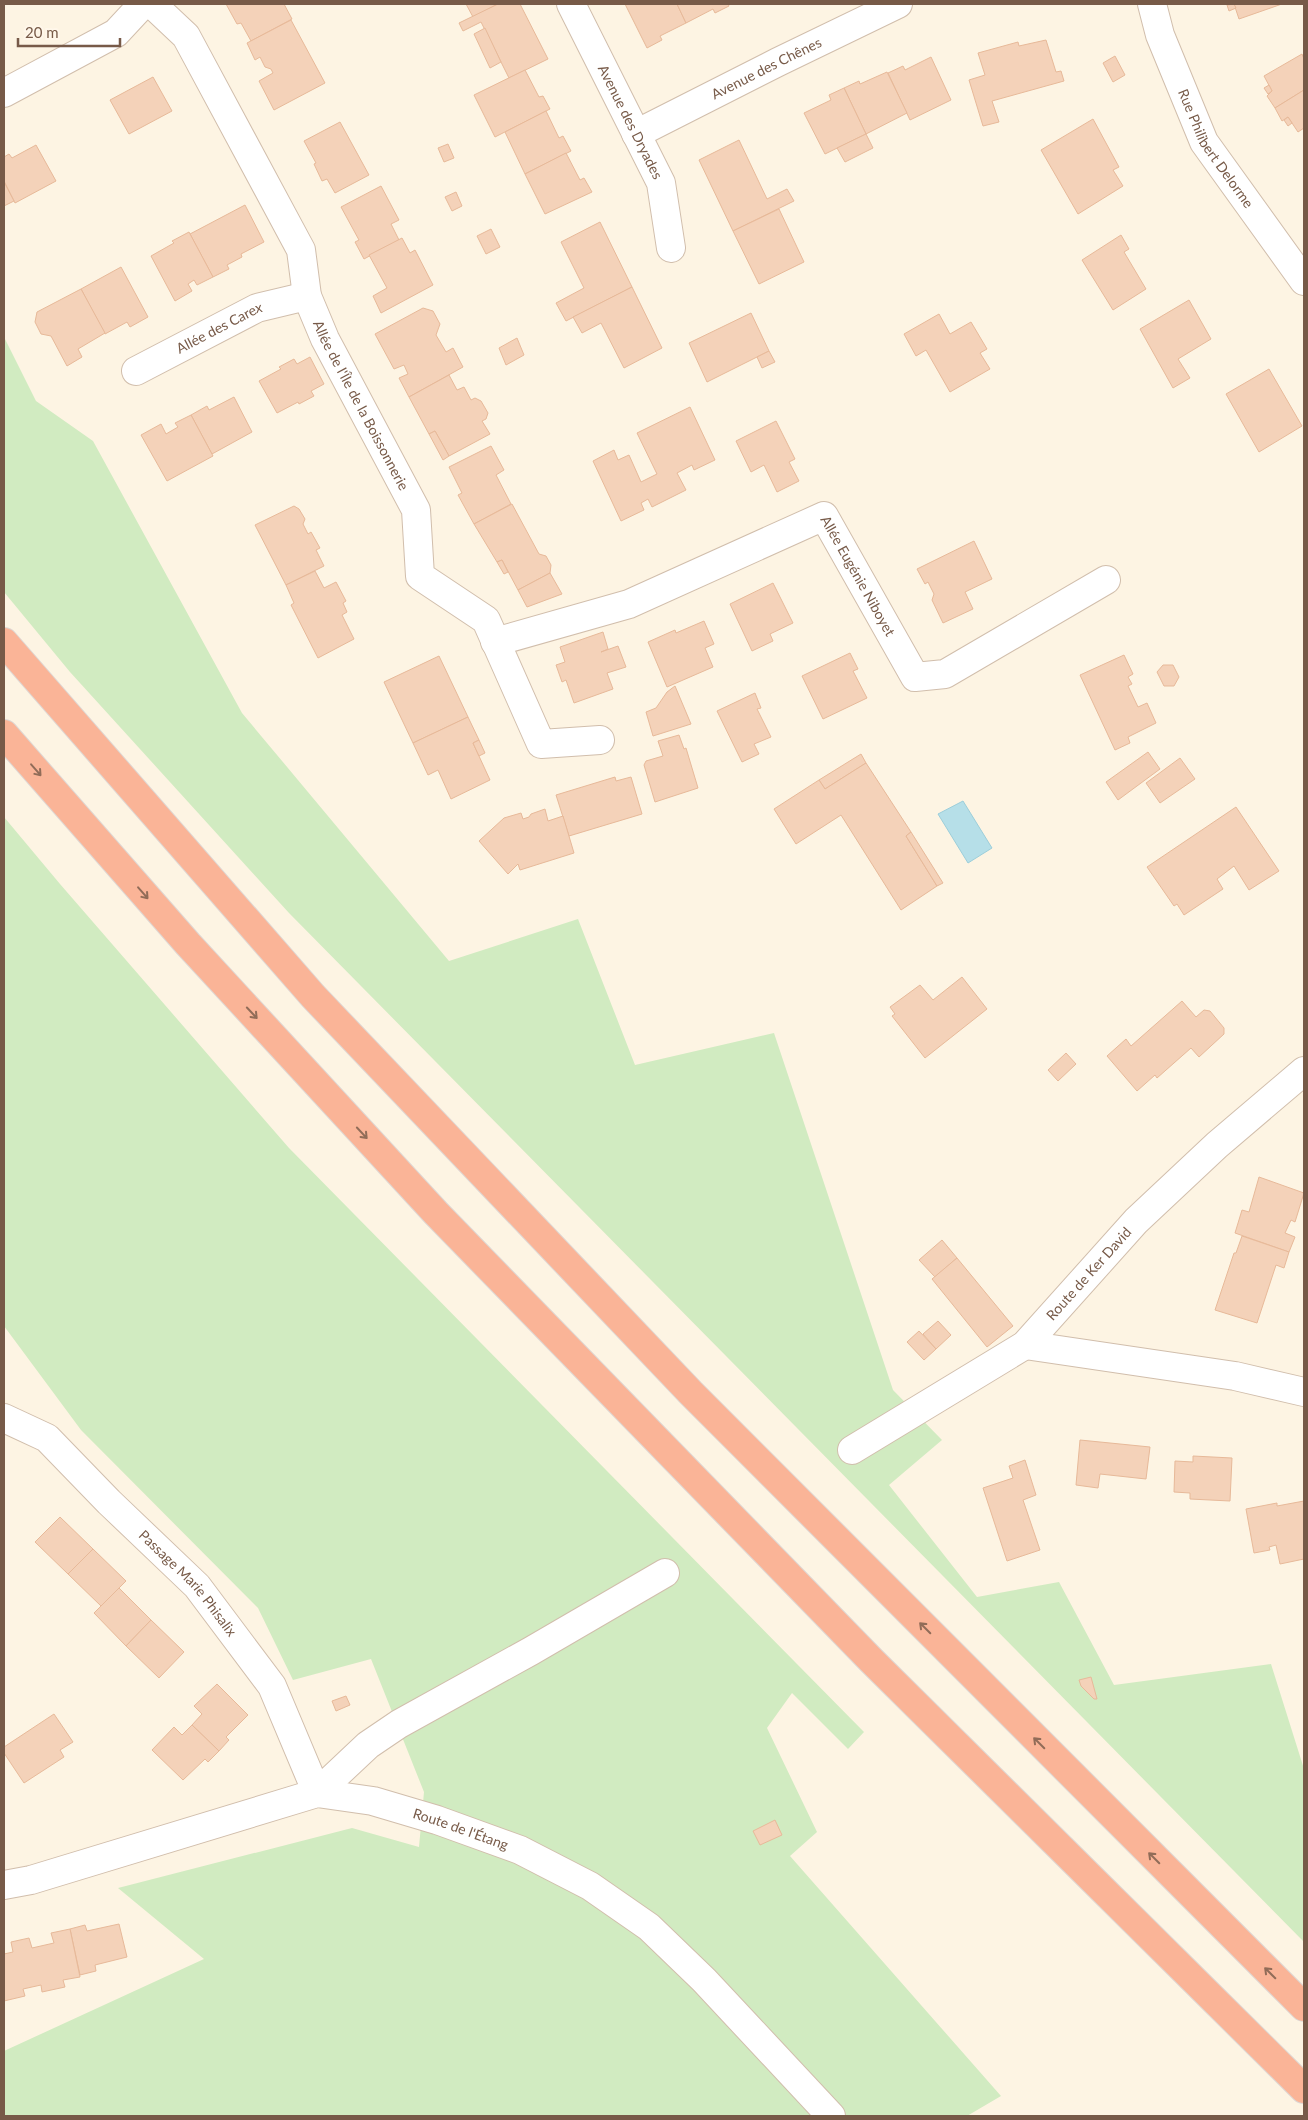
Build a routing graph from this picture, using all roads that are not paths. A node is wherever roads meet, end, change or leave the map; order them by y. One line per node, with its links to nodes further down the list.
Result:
1 (143, 4): 6 (street)
2 (152, 4): 10 (street, Allée de l'Île de la Boissonnerie)
3 (571, 4): 7 (street, Avenue des Dryades)
4 (898, 4): 7 (street, Avenue des Chênes)
5 (1152, 4): 9 (street, Rue Philibert Delorme)
6 (4, 92)
7 (636, 134): 8 (street, Avenue des Dryades)
8 (671, 248)
9 (1304, 281)
10 (307, 296): 11 (street, Allée des Carex); 14 (street, Allée de l'Île de la Boissonnerie)
11 (136, 371)
12 (1106, 580): 14 (street, Allée Eugénie Niboyet)
13 (4, 642): 25 (highway, one-way to 13)
14 (495, 642): 16 (street, Allée de l'Île de la Boissonnerie)
15 (4, 734): 26 (highway, one-way to 26)
16 (600, 740)
17 (1304, 1071): 18 (street, Route de Ker David)
18 (1025, 1345): 19 (street); 21 (street, Route de Ker David)
19 (1304, 1392)
20 (4, 1418): 23 (street, Passage Marie Phisalix)
21 (852, 1450)
22 (665, 1573): 23 (street)
23 (317, 1793): 24 (street, Route de l'Étang); 27 (street, Route de l'Étang)
24 (4, 1884)
25 (1304, 2007)
26 (1304, 2089)
27 (831, 2116)

